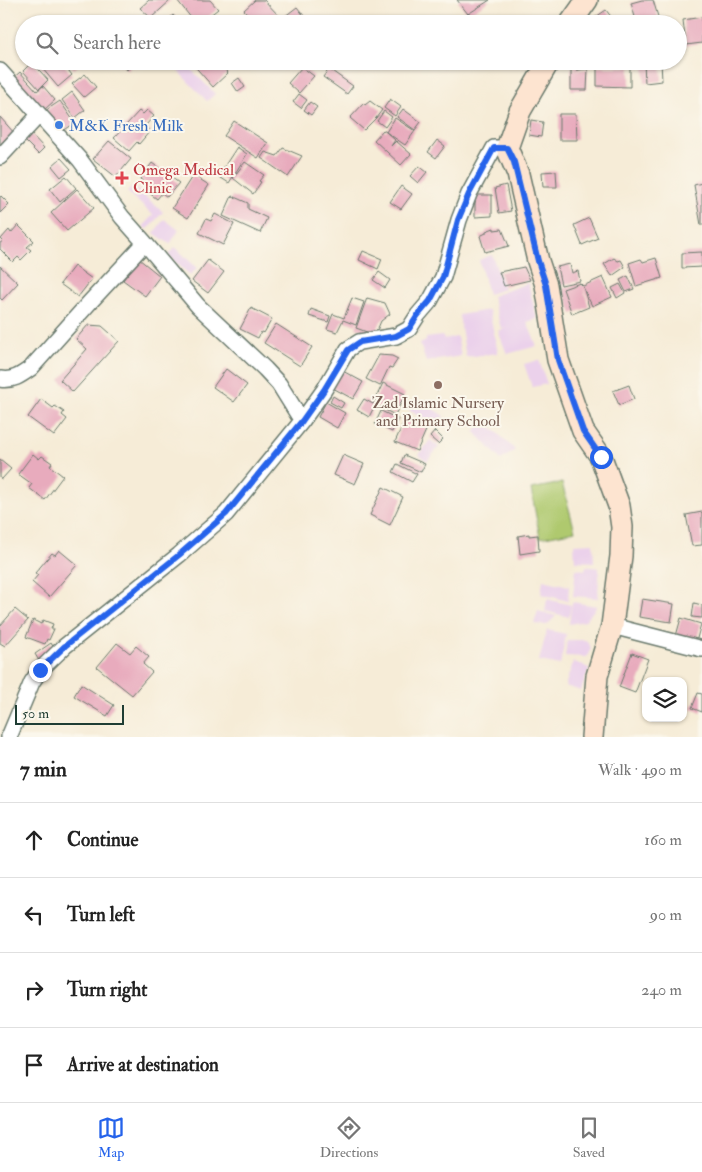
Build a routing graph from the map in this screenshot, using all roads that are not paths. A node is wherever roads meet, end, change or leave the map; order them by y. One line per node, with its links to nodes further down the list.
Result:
1 (587, 0): 2 (street)
2 (576, 15)
3 (544, 70): 6 (street)
4 (0, 71): 5 (street)
5 (38, 115): 7 (street); 8 (street)
6 (507, 148): 10 (street); 11 (street)
7 (0, 157)
8 (146, 243): 9 (street); 10 (street)
9 (0, 379)
10 (302, 421): 13 (street)
11 (612, 626): 12 (street); 14 (street)
12 (702, 649)
13 (9, 737)
14 (592, 737)

